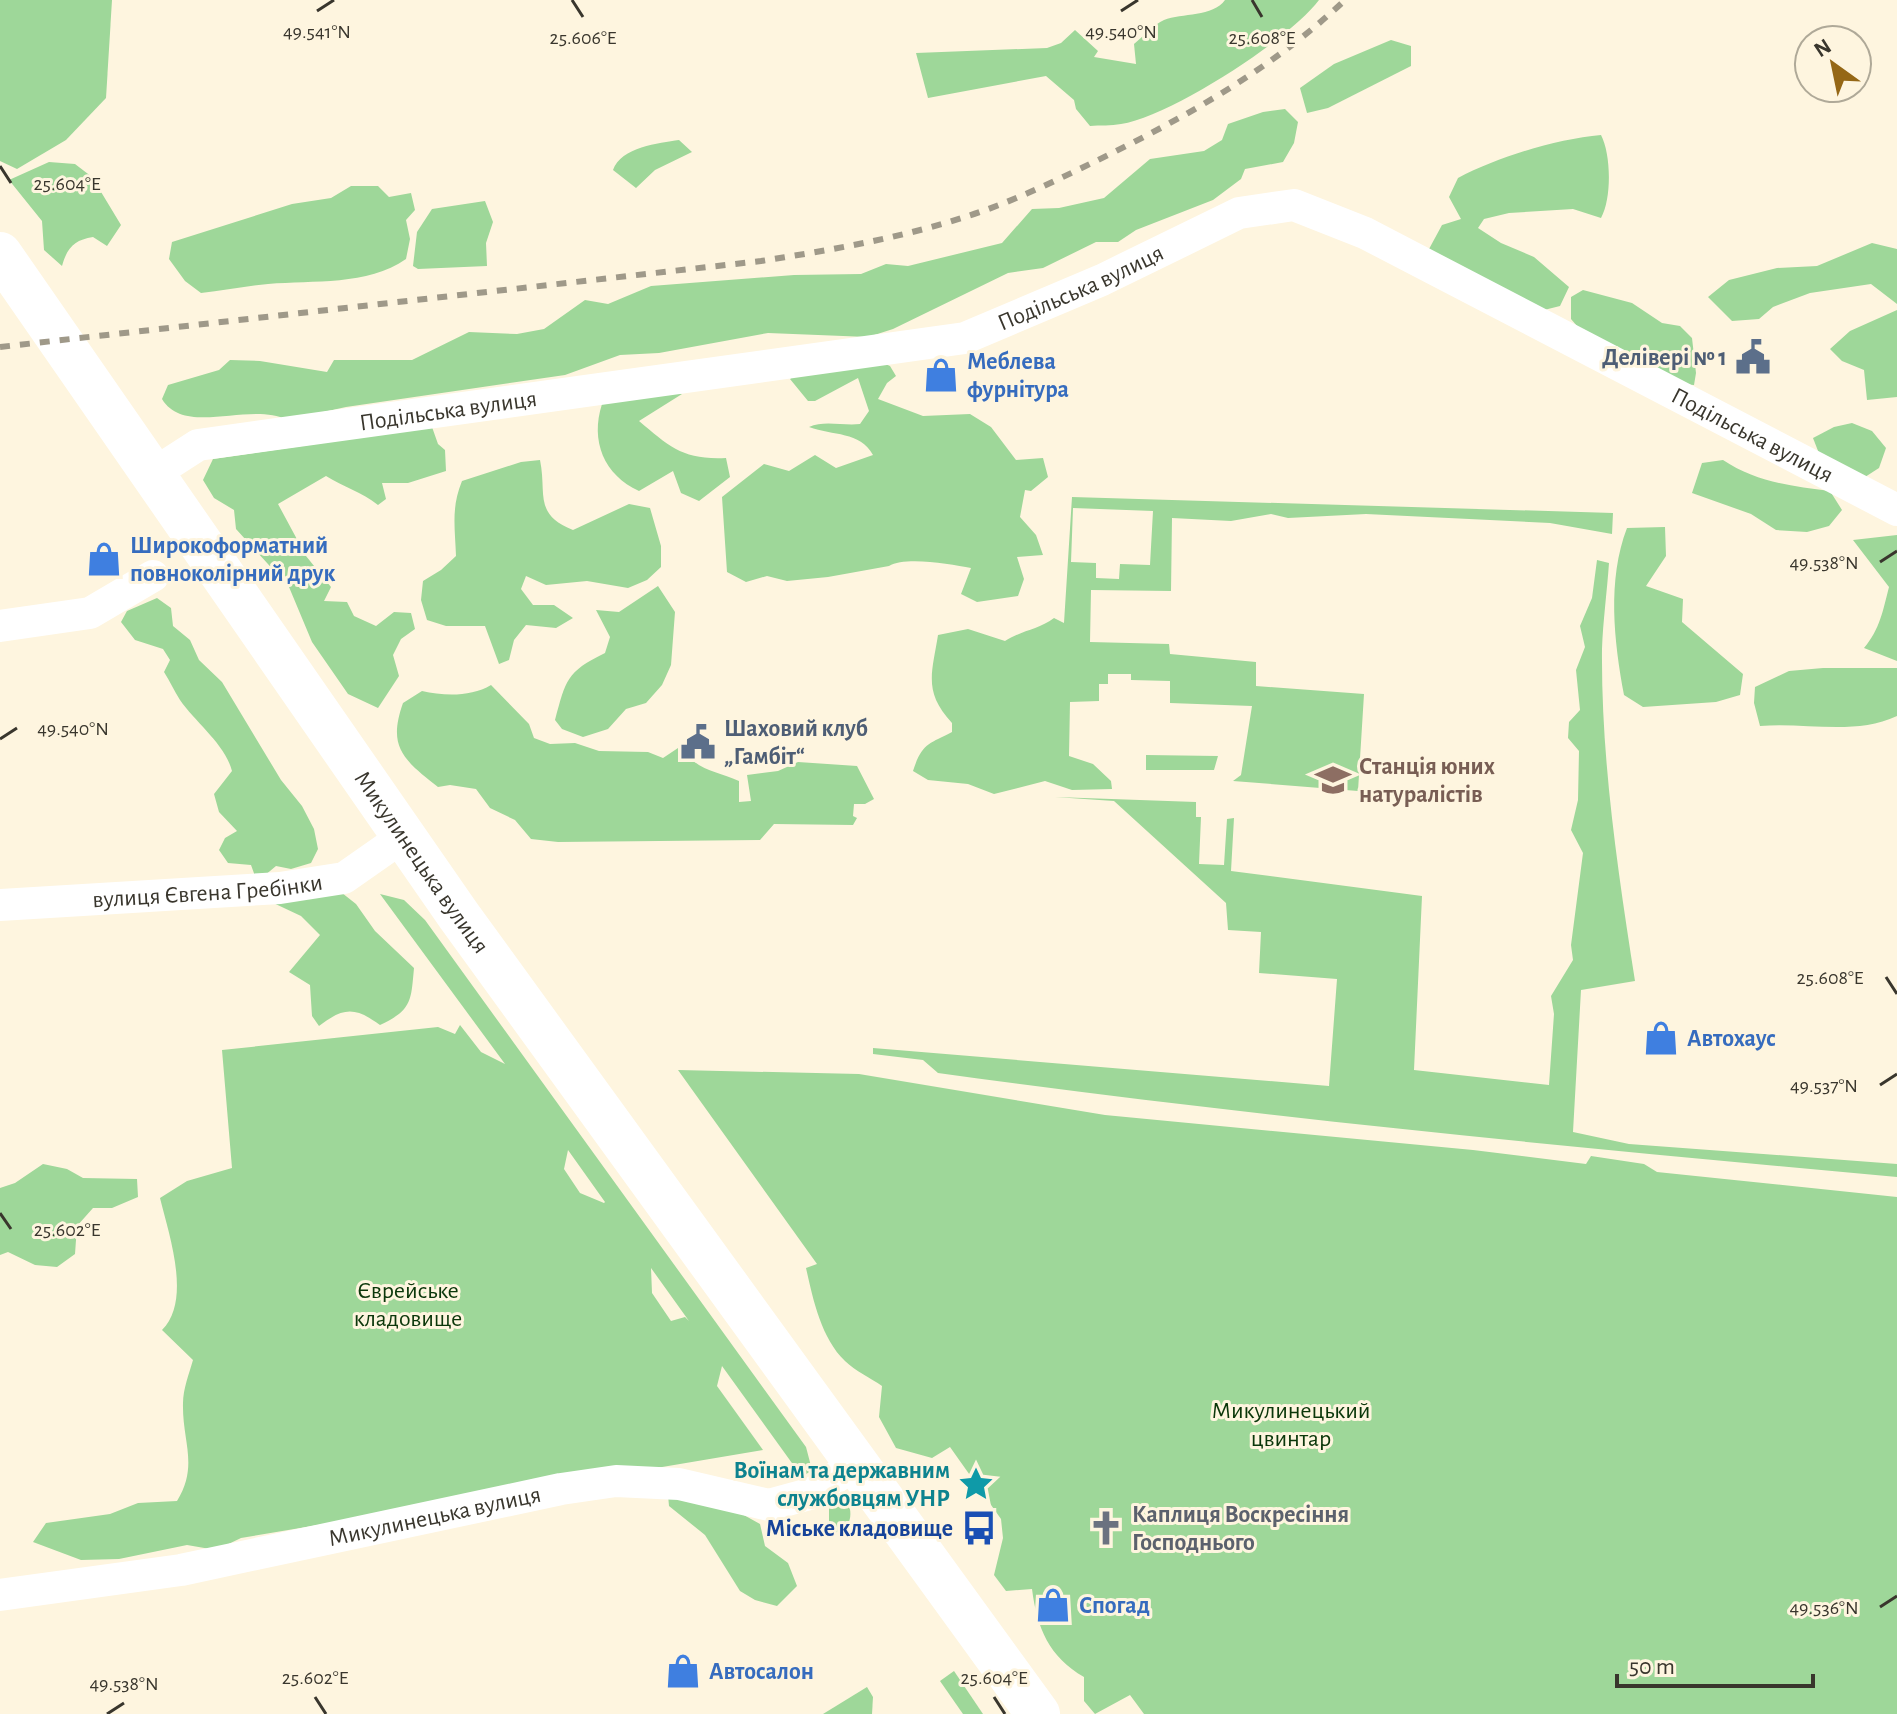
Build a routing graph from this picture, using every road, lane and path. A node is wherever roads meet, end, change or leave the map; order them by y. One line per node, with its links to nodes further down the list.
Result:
1 (0, 254): 2 (main road, Микулинецька вулиця)
2 (153, 474): 3 (street, Подільська вулиця); 6 (main road, Микулинецька вулиця)
3 (1897, 510)
4 (153, 576): 5 (street)
5 (0, 626)
6 (404, 836): 7 (street, вулиця Євгена Гребінки); 8 (main road, Микулинецька вулиця)
7 (0, 905)
8 (858, 1462): 9 (street, Микулинецька вулиця); 10 (main road, Микулинецька вулиця)
9 (0, 1595)
10 (1038, 1714)

